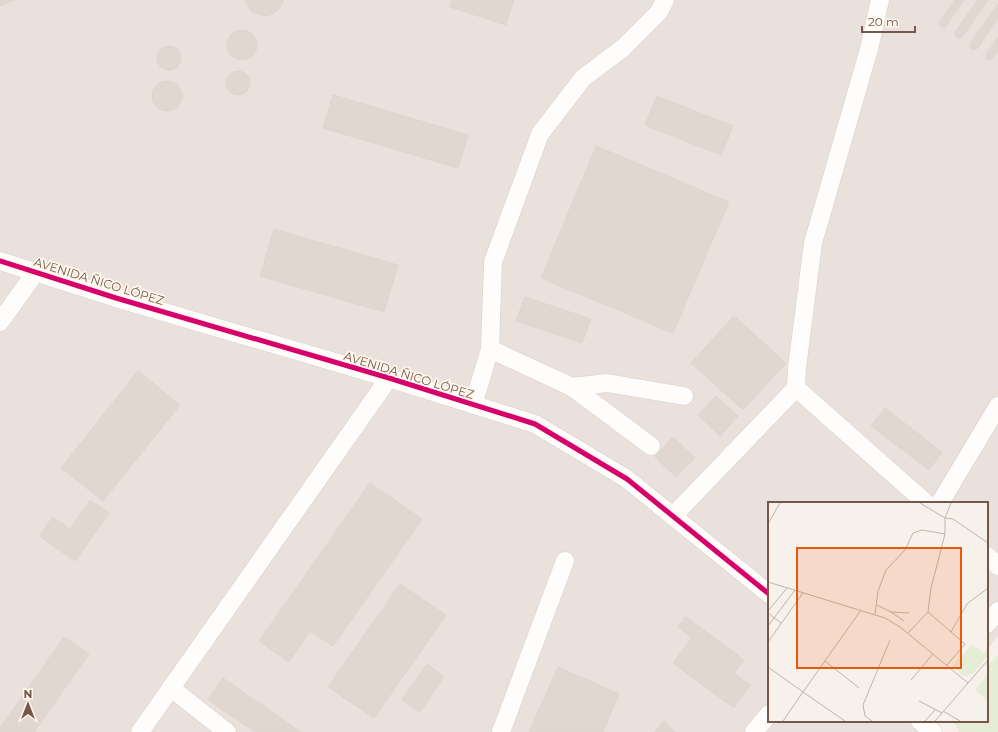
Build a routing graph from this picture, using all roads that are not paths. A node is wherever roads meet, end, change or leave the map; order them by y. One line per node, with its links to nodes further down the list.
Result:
1 (665, 0): 6 (street)
2 (880, 0): 9 (street)
3 (0, 261): 4 (street, AVENIDA ÑICO LÓPEZ)
4 (36, 272): 5 (street); 7 (street, AVENIDA ÑICO LÓPEZ)
5 (0, 322)
6 (490, 349): 8 (street); 11 (street)
7 (388, 378): 11 (street, AVENIDA ÑICO LÓPEZ); 23 (street)
8 (572, 387): 10 (street); 13 (street)
9 (796, 388): 14 (street); 16 (street)
10 (684, 396)
11 (473, 405): 16 (street, AVENIDA ÑICO LÓPEZ)
12 (998, 406): 15 (street)
13 (651, 446)
14 (925, 502)
15 (941, 502)
16 (673, 516): 20 (street, AVENIDA ÑICO LÓPEZ)
17 (988, 557): 19 (street)
18 (565, 561): 28 (street)
19 (998, 566)
20 (768, 593)
21 (998, 611): 22 (street)
22 (988, 623)
23 (171, 688): 26 (street); 27 (street)
24 (768, 715): 29 (street)
25 (921, 722): 30 (street)
26 (140, 732)
27 (227, 732)
28 (501, 732)
29 (754, 732)
30 (933, 732)

